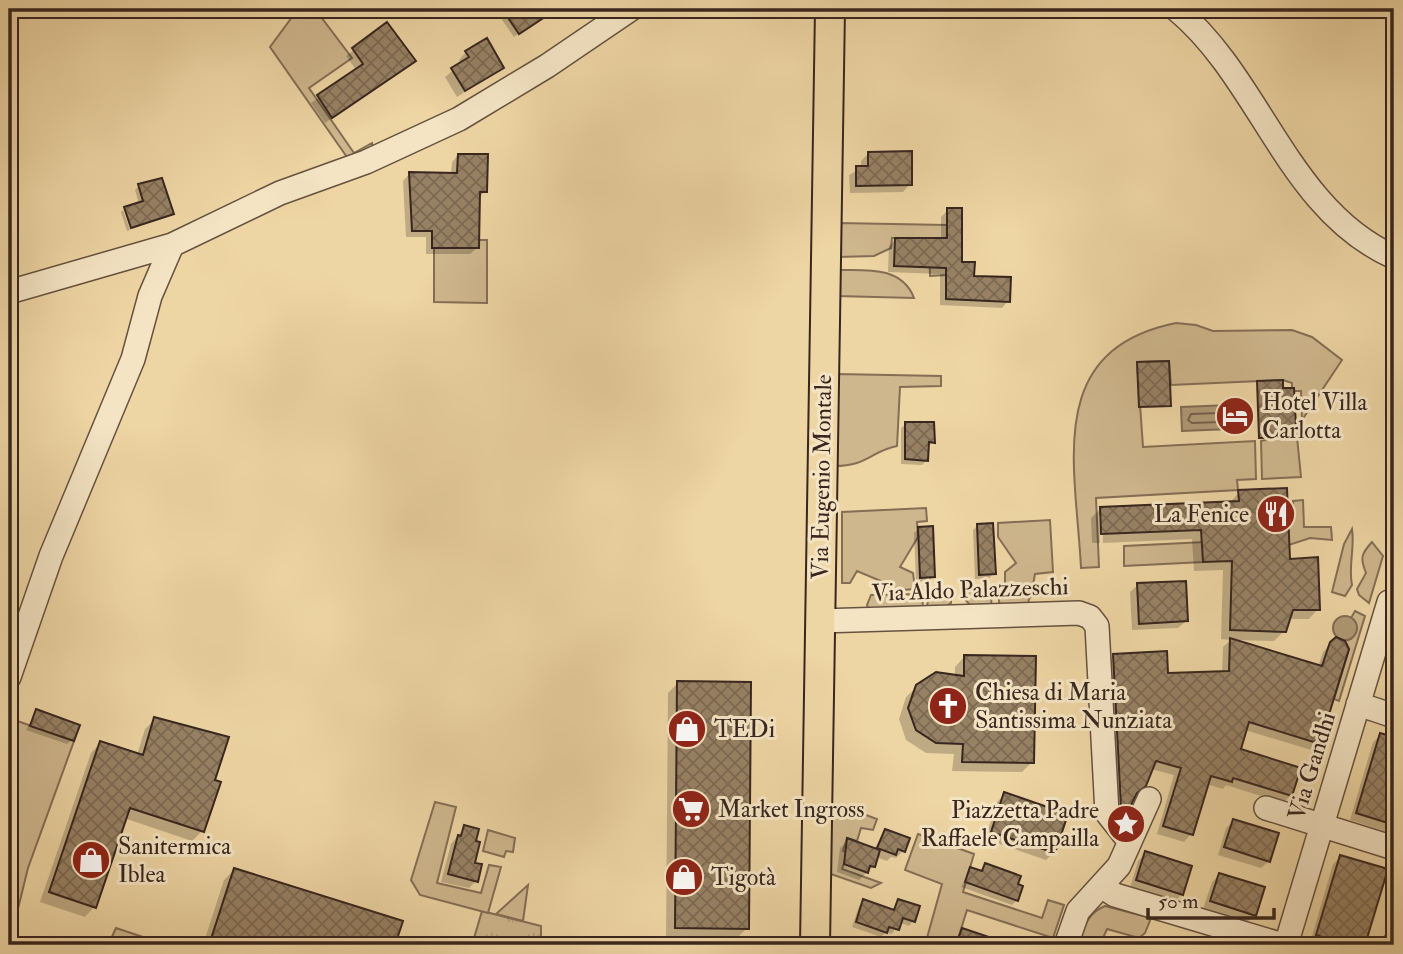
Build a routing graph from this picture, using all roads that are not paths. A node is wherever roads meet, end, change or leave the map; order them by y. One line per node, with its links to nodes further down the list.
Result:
1 (631, 9): 4 (street)
2 (830, 9): 8 (main road, Via Eugenio Montale)
3 (1176, 9): 5 (street)
4 (172, 245): 6 (street); 9 (street)
5 (1394, 257)
6 (9, 292)
7 (1389, 602): 10 (street, Via Gandhi)
8 (820, 621): 15 (street, Via Aldo Palazzeschi); 18 (main road, Via Eugenio Montale)
9 (9, 677)
10 (1358, 705): 11 (street); 14 (street, Via Gandhi)
11 (1394, 716)
12 (1150, 799): 15 (street)
13 (1266, 807): 14 (street)
14 (1322, 825): 16 (street); 20 (street, Via Gandhi)
15 (1129, 841): 17 (street)
16 (1394, 848)
17 (1101, 886): 19 (street); 20 (street)
18 (815, 945)
19 (1066, 945)
20 (1284, 945)

